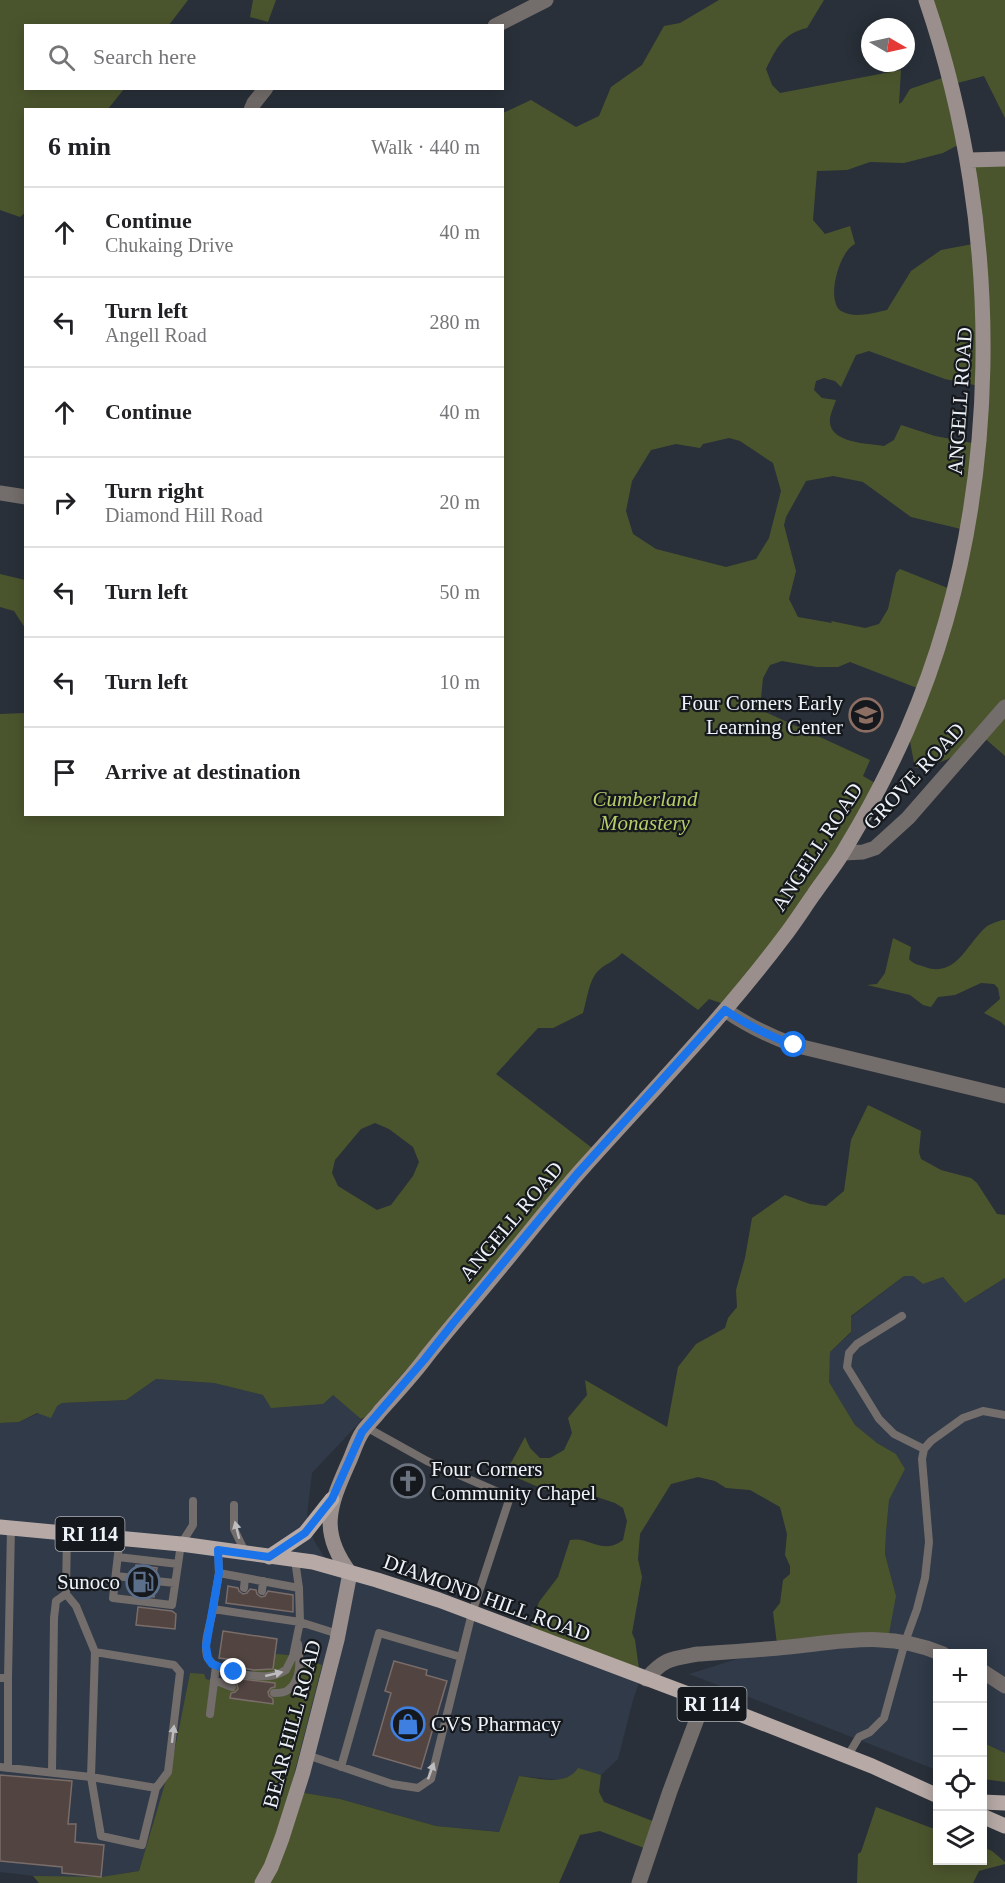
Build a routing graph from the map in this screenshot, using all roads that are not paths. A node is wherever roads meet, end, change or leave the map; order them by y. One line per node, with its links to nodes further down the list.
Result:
1 (546, 0): 3 (street)
2 (926, 0): 7 (main road, ANGELL ROAD)
3 (499, 24)
4 (264, 90): 5 (street)
5 (252, 108)
6 (1005, 159): 7 (main road)
7 (969, 160): 11 (main road, ANGELL ROAD)
8 (0, 493): 9 (street)
9 (24, 497)
10 (1005, 707): 11 (street, GROVE ROAD)
11 (843, 853): 12 (main road, ANGELL ROAD)
12 (725, 1010): 13 (street); 16 (main road, ANGELL ROAD)
13 (1005, 1096)
14 (902, 1316): 17 (lane)
15 (1005, 1415): 17 (lane)
16 (366, 1427): 18 (main road, ANGELL ROAD); 46 (lane)
17 (924, 1449): 50 (lane)
18 (332, 1499): 28 (main road); 32 (main road, ANGELL ROAD)
19 (193, 1501): 24 (lane)
20 (234, 1505): 26 (lane, one-way to 20)
21 (6, 1527): 22 (main road, DIAMOND HILL ROAD / RI 114); 44 (lane)
22 (67, 1532): 23 (main road, DIAMOND HILL ROAD / RI 114); 42 (lane)
23 (120, 1538): 24 (main road, DIAMOND HILL ROAD / RI 114); 27 (lane)
24 (181, 1544): 25 (main road, DIAMOND HILL ROAD / RI 114); 30 (lane)
25 (218, 1550): 26 (main road, DIAMOND HILL ROAD / RI 114); 31 (lane)
26 (246, 1553): 28 (main road, DIAMOND HILL ROAD / RI 114)
27 (118, 1557): 30 (lane); 33 (lane)
28 (269, 1557): 29 (main road, DIAMOND HILL ROAD / RI 114)
29 (295, 1560): 32 (main road, DIAMOND HILL ROAD / RI 114); 40 (lane)
30 (178, 1564): 38 (lane)
31 (219, 1573): 35 (lane); 45 (lane)
32 (350, 1573): 46 (main road, DIAMOND HILL ROAD / RI 114); 48 (main road, BEAR HILL ROAD)
33 (116, 1576): 34 (lane); 38 (lane)
34 (135, 1578)
35 (245, 1578): 37 (lane); 39 (lane)
36 (155, 1581): 38 (lane)
37 (263, 1581): 40 (lane); 41 (lane)
38 (175, 1583)
39 (244, 1588)
40 (299, 1588): 47 (lane)
41 (261, 1591)
42 (66, 1594): 52 (lane); 68 (lane)
43 (0, 1601): 44 (lane)
44 (9, 1601): 56 (lane)
45 (213, 1609): 47 (lane); 54 (lane)
46 (472, 1613): 53 (lane); 57 (main road, DIAMOND HILL ROAD / RI 114)
47 (300, 1622): 48 (lane); 49 (lane)
48 (338, 1634): 64 (main road, BEAR HILL ROAD)
49 (297, 1638): 54 (lane, one-way to 49); 61 (lane)
50 (905, 1642): 51 (street); 57 (street); 65 (lane)
51 (933, 1649)
52 (95, 1652): 69 (lane); 70 (lane, one-way to 52)
53 (461, 1657): 67 (lane, one-way to 53); 67 (lane)
54 (216, 1666): 58 (lane)
55 (987, 1674): 59 (street)
56 (4, 1678): 66 (lane)
57 (646, 1679): 62 (main road, DIAMOND HILL ROAD / RI 114)
58 (214, 1680): 60 (lane); 63 (lane)
59 (1005, 1686)
60 (231, 1687)
61 (274, 1694)
62 (704, 1701): 65 (main road, DIAMOND HILL ROAD / RI 114); 77 (street)
63 (210, 1714)
64 (307, 1755): 67 (lane); 76 (main road, BEAR HILL ROAD)
65 (847, 1757): 71 (main road, DIAMOND HILL ROAD / RI 114)
66 (4, 1767): 68 (lane)
67 (341, 1767)
68 (52, 1771): 69 (lane)
69 (91, 1777): 70 (lane); 70 (lane)
70 (156, 1788)
71 (933, 1794)
72 (987, 1802): 73 (main road)
73 (1005, 1803)
74 (987, 1818): 75 (main road)
75 (1005, 1826)
76 (262, 1883)
77 (639, 1883)

